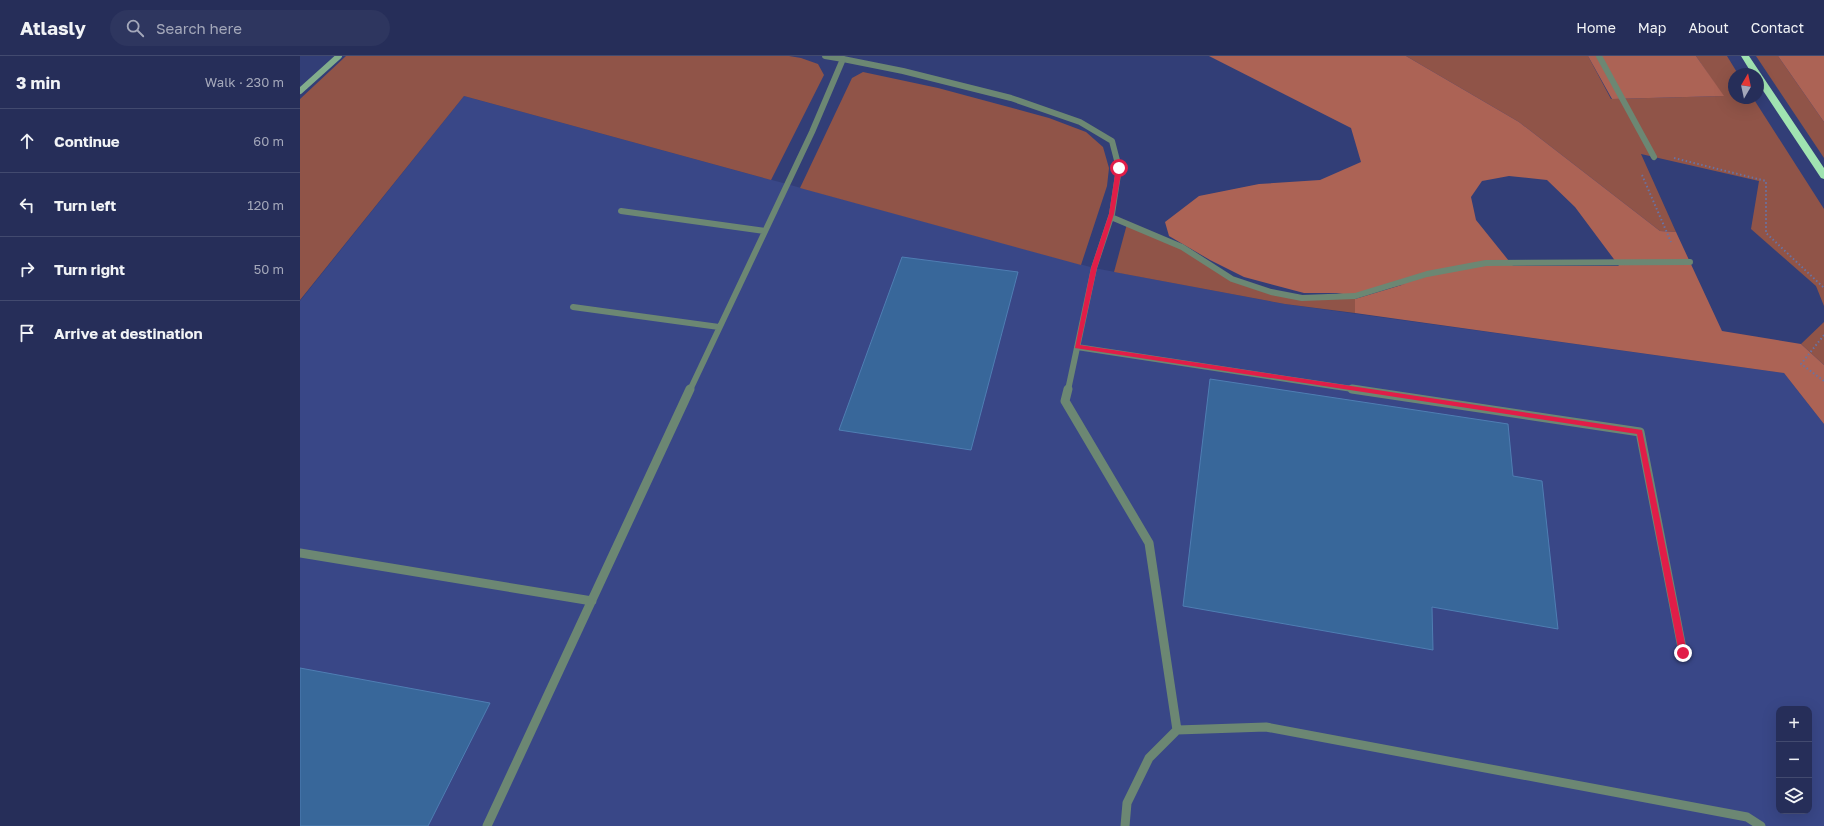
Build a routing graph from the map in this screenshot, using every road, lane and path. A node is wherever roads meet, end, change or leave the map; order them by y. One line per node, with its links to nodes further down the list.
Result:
1 (339, 56): 8 (street)
2 (824, 56): 5 (street)
3 (1600, 56): 9 (street)
4 (1745, 56): 6 (highway)
5 (844, 59): 12 (street); 13 (street)
6 (1753, 68)
7 (1764, 86): 10 (highway)
8 (300, 91)
9 (1653, 155): 15 (path)
10 (1824, 176)
11 (621, 211): 13 (street)
12 (1110, 217): 14 (street); 19 (street)
13 (765, 231): 17 (street)
14 (1690, 262)
15 (1824, 288)
16 (573, 308): 17 (street)
17 (719, 327): 22 (street)
18 (1824, 335): 20 (path)
19 (1077, 347): 23 (street); 24 (street)
20 (1824, 381)
21 (300, 552): 22 (street)
22 (592, 601): 25 (street)
23 (1683, 653)
24 (1177, 730): 26 (street); 27 (street)
25 (487, 826)
26 (1125, 826)
27 (1761, 826)

